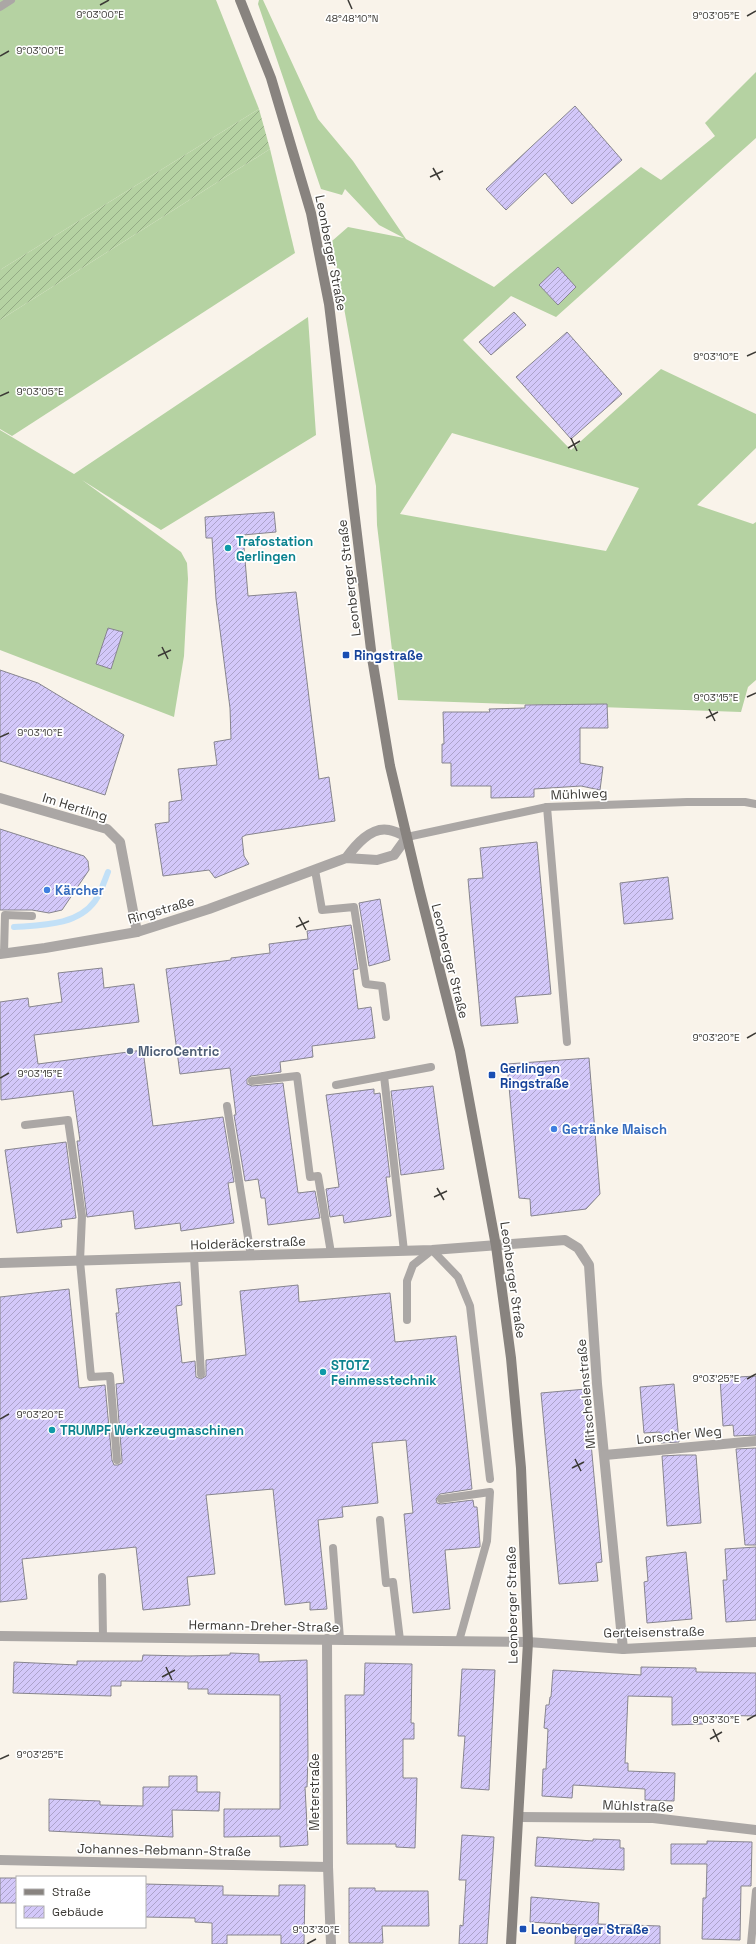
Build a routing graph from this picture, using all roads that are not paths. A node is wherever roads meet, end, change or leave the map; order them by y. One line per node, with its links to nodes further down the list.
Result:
1 (11, 0): 3 (lane)
2 (240, 0): 7 (main road, Leonberger Straße)
3 (0, 7)
4 (0, 798): 11 (street, Im Hertling)
5 (756, 804): 6 (lane, Mühlweg)
6 (548, 807): 7 (lane, Mühlweg); 14 (lane)
7 (407, 837): 8 (street, Ringstraße); 8 (street, Ringstraße); 21 (main road, Leonberger Straße)
8 (346, 858): 9 (street, Ringstraße)
9 (315, 870): 11 (street, Ringstraße); 13 (lane)
10 (32, 916): 12 (lane)
11 (137, 932): 12 (street, Ringstraße)
12 (2, 953)
13 (386, 1017)
14 (566, 1042)
15 (431, 1068): 16 (lane)
16 (384, 1076): 18 (lane); 23 (lane)
17 (252, 1081): 24 (lane)
18 (336, 1084)
19 (227, 1106): 25 (lane)
20 (25, 1125): 27 (lane)
21 (496, 1246): 22 (street, Holderäckerstraße); 32 (street, Mitschelenstraße); 45 (main road, Leonberger Straße)
22 (432, 1250): 23 (street, Holderäckerstraße); 29 (lane); 34 (lane)
23 (404, 1251): 24 (street, Holderäckerstraße)
24 (331, 1253): 25 (street, Holderäckerstraße)
25 (251, 1256): 26 (street, Holderäckerstraße)
26 (194, 1258): 27 (street, Holderäckerstraße); 30 (lane)
27 (80, 1261): 28 (street, Holderäckerstraße); 33 (lane)
28 (0, 1263)
29 (407, 1320)
30 (201, 1374)
31 (756, 1441): 32 (street, Lorscher Weg)
32 (605, 1455): 47 (street, Mitschelenstraße)
33 (116, 1460)
34 (490, 1479)
35 (441, 1499): 44 (lane)
36 (380, 1520): 43 (lane)
37 (333, 1548): 42 (lane)
38 (102, 1577): 40 (lane)
39 (0, 1636): 40 (street, Hermann-Dreher-Straße)
40 (103, 1637): 41 (street, Hermann-Dreher-Straße)
41 (327, 1639): 42 (street, Hermann-Dreher-Straße); 51 (street, Meterstraße)
42 (340, 1639): 43 (street, Hermann-Dreher-Straße)
43 (400, 1640): 44 (street, Hermann-Dreher-Straße)
44 (459, 1641): 45 (street, Hermann-Dreher-Straße)
45 (528, 1642): 47 (street, Gerteisenstraße); 48 (main road, Leonberger Straße)
46 (756, 1642): 47 (street, Gerteisenstraße)
47 (623, 1649)
48 (519, 1817): 49 (street, Mühlstraße); 54 (main road, Leonberger Straße)
49 (756, 1830)
50 (0, 1860): 51 (street, Johannes-Rebmann-Straße)
51 (328, 1867): 53 (street, Meterstraße)
52 (756, 1891): 55 (lane)
53 (331, 1944)
54 (511, 1944)
55 (751, 1944)

